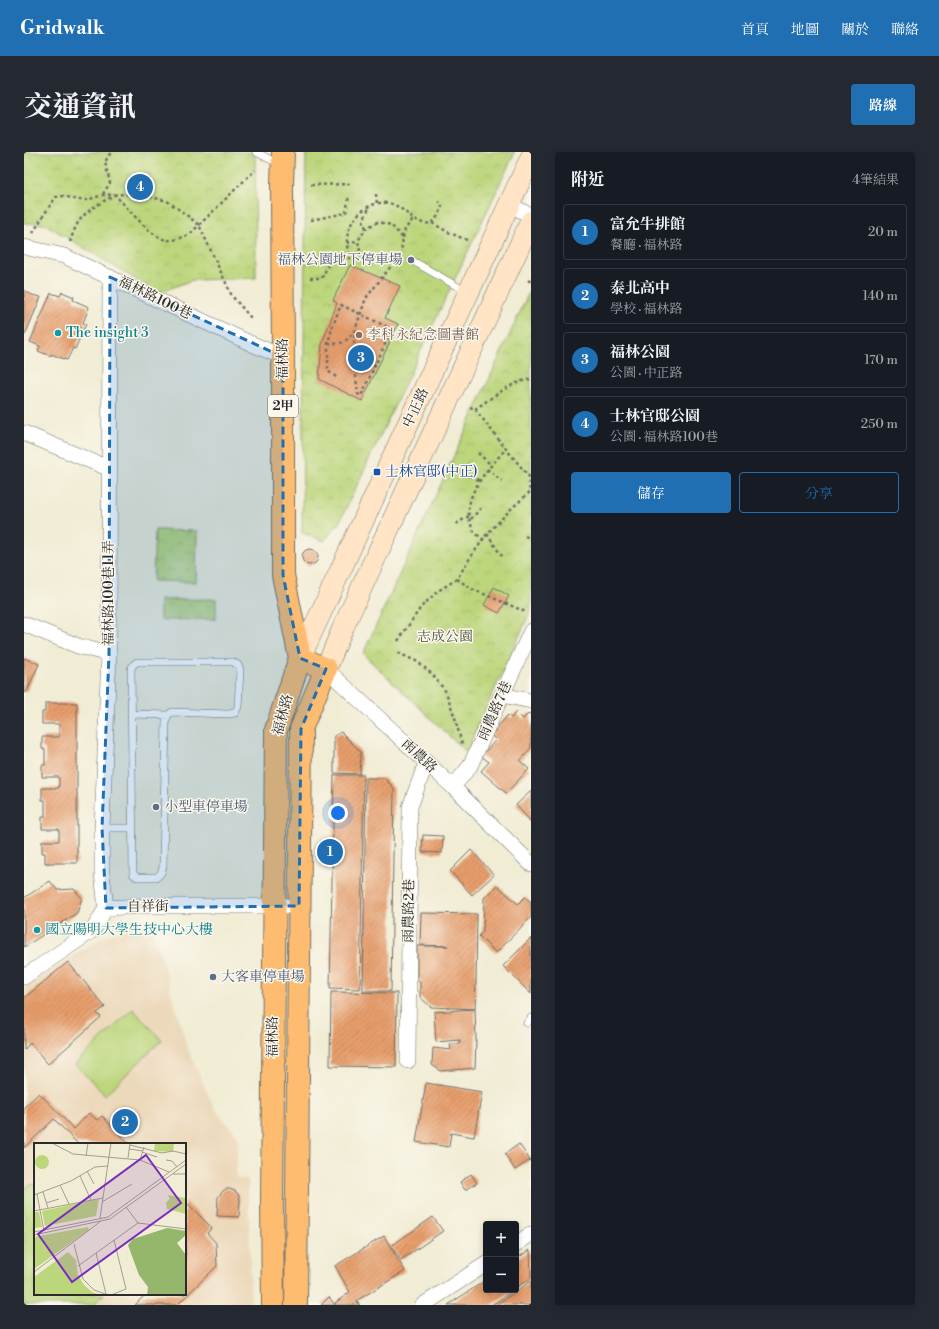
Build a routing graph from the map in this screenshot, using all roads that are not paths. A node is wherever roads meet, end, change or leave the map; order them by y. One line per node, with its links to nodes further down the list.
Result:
1 (256, 152): 3 (lane)
2 (531, 157): 4 (main road, 中正路)
3 (283, 159): 11 (main road, 福林路 / 2甲)
4 (509, 204): 5 (street); 10 (main road, 中正路)
5 (531, 216)
6 (531, 221): 18 (main road, 中正路)
7 (25, 247): 9 (street, 福林路100巷)
8 (411, 260): 10 (lane)
9 (110, 277): 11 (street, 福林路100巷); 13 (street, 福林路100巷11弄)
10 (468, 293): 17 (main road, 中正路)
11 (283, 357): 17 (main road, 福林路 / 2甲)
12 (24, 433): 13 (street)
13 (110, 469): 16 (street, 福林路100巷11弄)
14 (24, 624): 16 (street)
15 (531, 631): 19 (street, 雨農路7巷)
16 (109, 654): 25 (street, 福林路100巷11弄)
17 (300, 658): 18 (main road, 雨農路); 28 (main road, 福林路)
18 (326, 669): 23 (street, 雨農路); 29 (main road, 福林路)
19 (502, 695): 20 (street); 24 (street, 雨農路7巷)
20 (531, 701)
21 (132, 714): 22 (lane); 22 (lane); 26 (lane)
22 (168, 715): 26 (lane)
23 (426, 763): 24 (street, 雨農路); 32 (street, 雨農路2巷)
24 (452, 787): 27 (street, 雨農路)
25 (102, 828): 26 (lane); 30 (street, 福林路100巷11弄)
26 (133, 828)
27 (531, 864)
28 (274, 905): 29 (street, 自祥街); 30 (street, 自祥街); 36 (main road, 福林路)
29 (300, 906): 37 (main road, 福林路)
30 (106, 908): 31 (street)
31 (24, 977)
32 (408, 1061)
33 (531, 1235): 34 (street)
34 (519, 1242)
35 (483, 1266): 38 (street)
36 (273, 1305)
37 (296, 1305)
38 (423, 1305)

